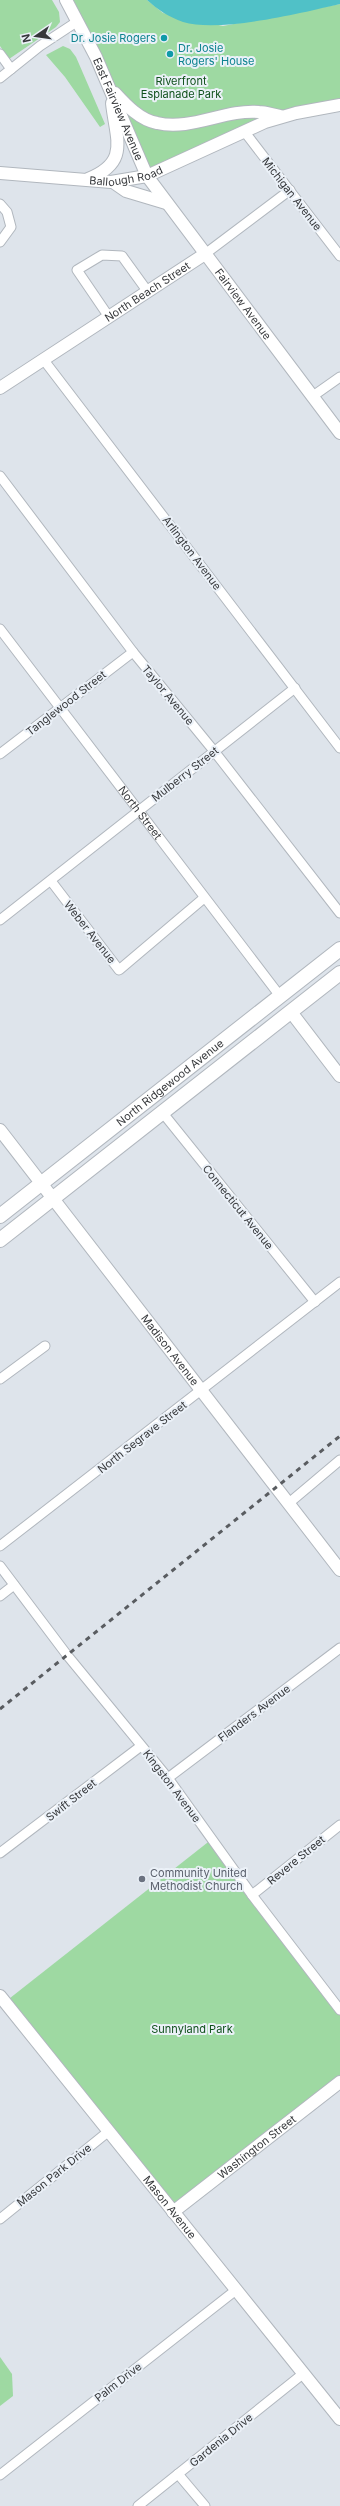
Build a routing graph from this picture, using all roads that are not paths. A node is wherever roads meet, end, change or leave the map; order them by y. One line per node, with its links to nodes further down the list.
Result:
1 (66, 0): 2 (street, East Fairview Avenue)
2 (78, 21): 4 (street); 6 (street, East Fairview Avenue)
3 (0, 54): 4 (street)
4 (11, 69): 5 (street)
5 (0, 78)
6 (110, 88): 8 (street); 11 (street, East Fairview Avenue); 12 (street)
7 (340, 105): 8 (street)
8 (282, 116): 9 (street)
9 (244, 131): 11 (street, Ballough Road); 14 (street, Michigan Avenue)
10 (0, 172): 12 (street, Ballough Road)
11 (148, 176): 13 (street, Ballough Road); 15 (street, Fairview Avenue)
12 (86, 180): 13 (street, Ballough Road)
13 (113, 182): 15 (street)
14 (290, 190): 18 (street, North Beach Street); 19 (street, Michigan Avenue)
15 (166, 203): 18 (street, Fairview Avenue)
16 (0, 204): 17 (street)
17 (0, 242)
18 (205, 254): 20 (street, North Beach Street); 25 (street, Fairview Avenue)
19 (340, 256)
20 (148, 292): 21 (street, North Beach Street); 21 (street)
21 (109, 317): 22 (street, North Beach Street)
22 (43, 359): 24 (street, North Beach Street); 30 (street, Arlington Avenue)
23 (340, 376): 25 (street)
24 (0, 388)
25 (313, 396): 26 (street, Fairview Avenue)
26 (340, 433)
27 (0, 476): 29 (street, Taylor Avenue)
28 (0, 629): 31 (street, North Street)
29 (132, 652): 31 (street, Tanglewood Street); 33 (street, Taylor Avenue)
30 (295, 688): 32 (street, Arlington Avenue); 33 (street, Mulberry Street)
31 (61, 707): 34 (street, Tanglewood Street); 35 (street, North Street)
32 (340, 748)
33 (214, 751): 35 (street, Mulberry Street); 38 (street, Taylor Avenue)
34 (0, 754)
35 (138, 810): 36 (street, Mulberry Street); 37 (street, North Street)
36 (51, 881): 37 (street, Weber Avenue); 39 (street, Mulberry Street)
37 (204, 898): 42 (street, North Street)
38 (340, 912)
39 (0, 920)
40 (340, 949): 42 (main road, North Ridgewood Avenue)
41 (340, 973): 43 (main road, North Ridgewood Avenue)
42 (280, 996): 47 (main road, North Ridgewood Avenue)
43 (291, 1012): 44 (street); 45 (main road, North Ridgewood Avenue)
44 (340, 1076)
45 (162, 1112): 48 (main road, North Ridgewood Avenue); 52 (street, Connecticut Avenue)
46 (0, 1130): 47 (street, Madison Avenue)
47 (42, 1183): 48 (street, Madison Avenue); 49 (main road, North Ridgewood Avenue)
48 (53, 1198): 50 (main road, North Ridgewood Avenue); 55 (street, Madison Avenue)
49 (0, 1216)
50 (0, 1240)
51 (340, 1282): 52 (street, North Segrave Street)
52 (315, 1302): 55 (street, North Segrave Street)
53 (45, 1346): 54 (street)
54 (0, 1379)
55 (202, 1391): 57 (street, Madison Avenue); 58 (street, North Segrave Street)
56 (340, 1460): 57 (street)
57 (289, 1503): 60 (street, Madison Avenue)
58 (0, 1546)
59 (0, 1566): 61 (street, Kingston Avenue)
60 (340, 1570)
61 (14, 1585): 62 (street); 64 (street, Kingston Avenue)
62 (0, 1596)
63 (340, 1648): 65 (street, Flanders Avenue)
64 (141, 1746): 65 (street, Kingston Avenue); 67 (street, Swift Street)
65 (168, 1778): 68 (street, Kingston Avenue)
66 (340, 1825): 68 (street, Revere Street)
67 (0, 1853)
68 (252, 1895): 70 (street, Kingston Avenue)
69 (0, 1996): 72 (street, Mason Avenue)
70 (340, 2010)
71 (340, 2082): 73 (street, Washington Street)
72 (109, 2131): 73 (street, Mason Avenue); 74 (street, Mason Park Drive)
73 (174, 2212): 75 (street, Mason Avenue)
74 (0, 2219)
75 (236, 2290): 76 (street, Mason Avenue); 79 (street, Palm Drive)
76 (304, 2373): 77 (street, Mason Avenue); 78 (street, Gardenia Drive)
77 (340, 2419)
78 (178, 2474): 80 (street, Gardenia Drive); 81 (street)
79 (0, 2475)
80 (138, 2506)
81 (205, 2506)

